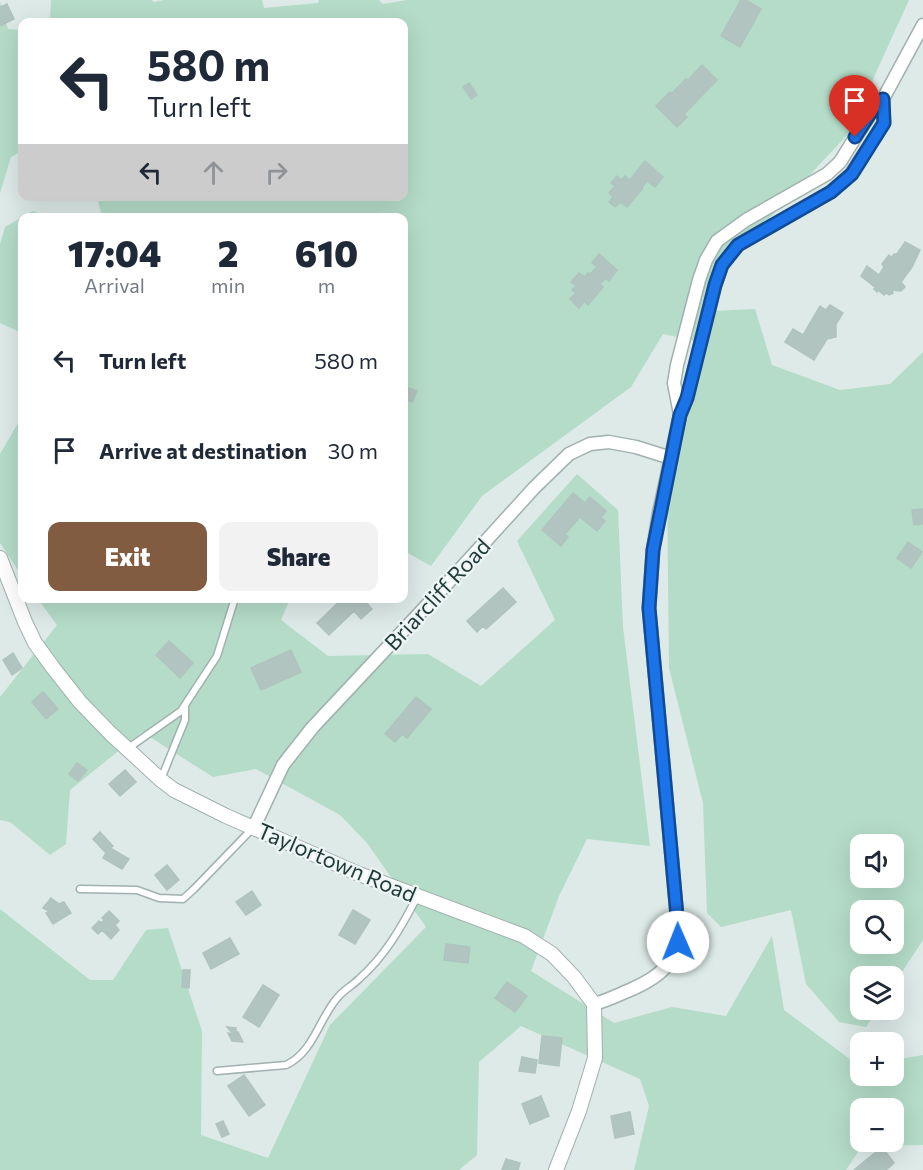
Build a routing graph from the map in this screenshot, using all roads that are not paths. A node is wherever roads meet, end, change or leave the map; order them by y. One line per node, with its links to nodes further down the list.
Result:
1 (923, 25): 2 (street)
2 (883, 99): 3 (street); 4 (street)
3 (811, 184): 4 (street); 5 (street)
4 (819, 199): 6 (street)
5 (701, 273): 6 (street); 7 (street)
6 (718, 277): 7 (street)
7 (680, 415): 8 (street)
8 (671, 458): 16 (street, Briarcliff Road); 19 (street)
9 (0, 558): 10 (street, Taylortown Road)
10 (18, 600)
11 (19, 603): 14 (street, Taylortown Road)
12 (233, 603): 13 (lane)
13 (185, 705): 14 (lane); 15 (lane)
14 (127, 750): 15 (street, Taylortown Road)
15 (161, 780): 16 (street, Taylortown Road)
16 (254, 827): 17 (lane); 18 (street, Taylortown Road)
17 (80, 889)
18 (417, 897): 19 (street, Taylortown Road); 20 (lane)
19 (594, 1004): 21 (street)
20 (217, 1071)
21 (556, 1170)

